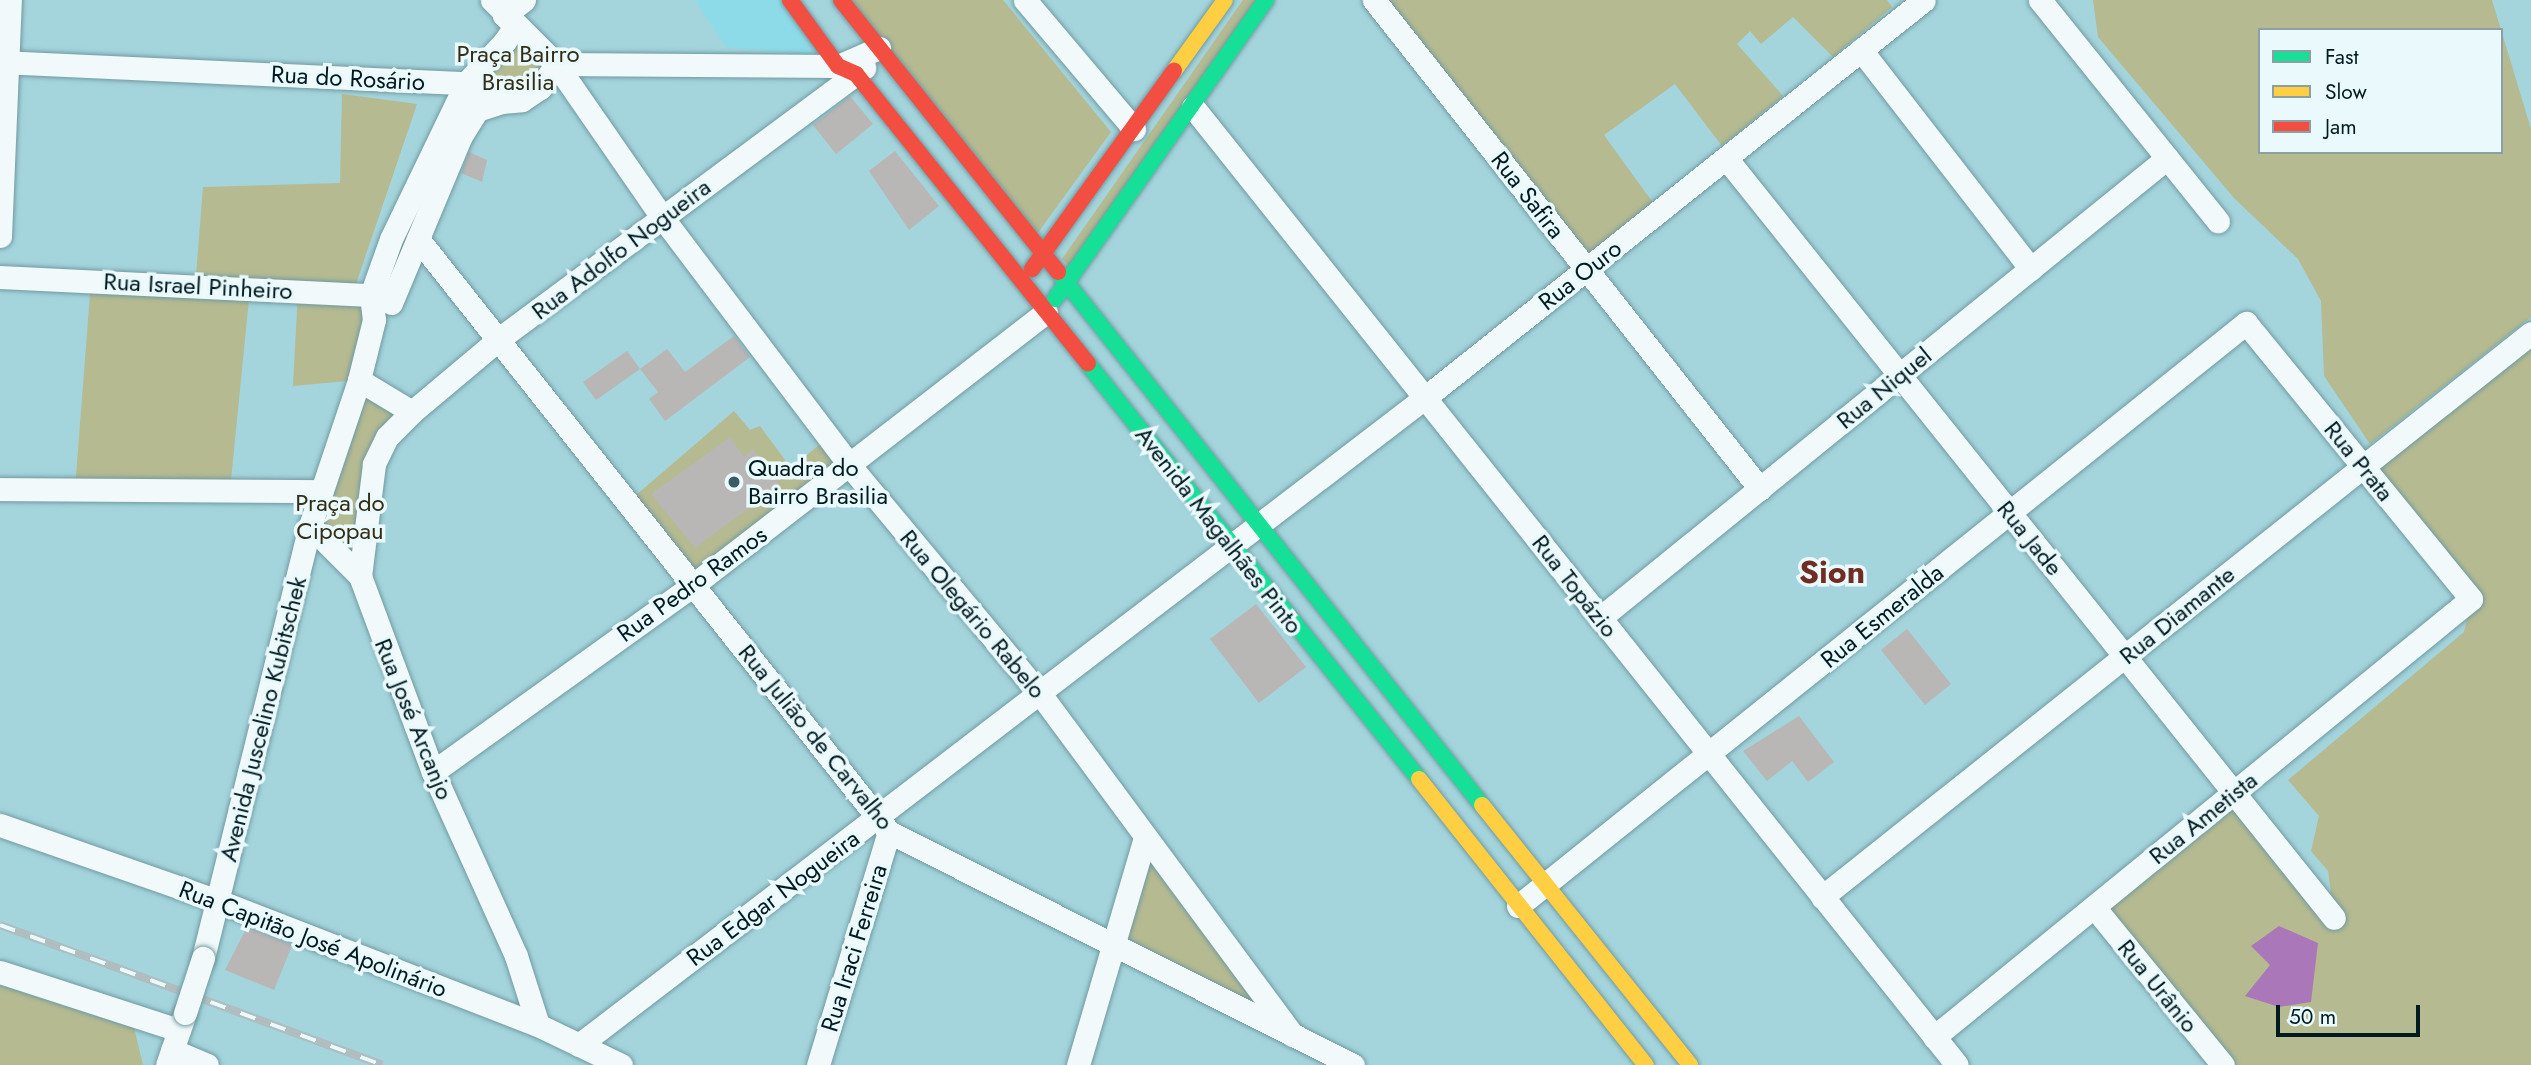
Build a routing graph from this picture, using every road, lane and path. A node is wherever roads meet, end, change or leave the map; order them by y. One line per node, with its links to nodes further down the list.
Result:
1 (10, 0): 14 (street)
2 (524, 0): 11 (street)
3 (790, 0): 16 (main road, Avenida Magalhães Pinto)
4 (841, 0): 12 (main road, Avenida Magalhães Pinto)
5 (1025, 0): 20 (street)
6 (1225, 0): 20 (main road)
7 (1266, 0): 19 (main road)
8 (1374, 0): 29 (street, Rua Safira)
9 (1924, 0): 13 (street, Rua Ouro)
10 (2040, 0): 22 (street)
11 (498, 7): 15 (street, Rua Olegário Rabelo); 17 (street, Avenida Juscelino Kubitschek)
12 (881, 50): 16 (street); 27 (main road, Avenida Magalhães Pinto)
13 (1861, 50): 21 (street, Rua Ouro); 28 (street)
14 (4, 62): 17 (street, Rua do Rosário); 25 (street)
15 (556, 64): 16 (street); 18 (street); 23 (street, Rua Olegário Rabelo)
16 (847, 70): 23 (street, Rua Adolfo Nogueira); 31 (main road, Avenida Magalhães Pinto)
17 (463, 90): 18 (street, Rua do Rosário); 34 (street, Avenida Juscelino Kubitschek)
18 (501, 102): 26 (street, Avenida Juscelino Kubitschek)
19 (1193, 107): 32 (main road); 42 (street, Rua Topázio)
20 (1134, 129): 27 (main road)
21 (1726, 158): 29 (street, Rua Ouro); 40 (street, Rua Jade)
22 (2167, 158): 24 (street); 28 (street, Rua Niquel)
23 (662, 217): 39 (street, Rua Adolfo Nogueira); 46 (street, Rua Olegário Rabelo)
24 (2218, 221)
25 (0, 236)
26 (418, 239): 33 (street, Avenida Juscelino Kubitschek); 39 (street, Rua Julião de Carvalho)
27 (1044, 256): 31 (main road); 32 (main road, Avenida Magalhães Pinto)
28 (2031, 268): 40 (street, Rua Niquel)
29 (1587, 269): 42 (street, Rua Ouro); 49 (street, Rua Safira)
30 (0, 277): 34 (street, Rua Israel Pinheiro)
31 (1021, 282): 35 (main road, Avenida Magalhães Pinto)
32 (1067, 284): 35 (main road); 44 (main road, Avenida Magalhães Pinto)
33 (396, 289): 34 (street, Rua Israel Pinheiro); 36 (street, Avenida Juscelino Kubitschek)
34 (371, 295): 36 (street, Avenida Juscelino Kubitschek)
35 (1046, 312): 45 (main road, Avenida Magalhães Pinto); 46 (street, Rua Pedro Ramos)
36 (374, 320): 41 (street, Avenida Juscelino Kubitschek)
37 (2246, 323): 47 (street, Rua Prata); 51 (street, Rua Esmeralda)
38 (2531, 333): 47 (street, Rua Diamante)
39 (499, 340): 43 (street, Rua Adolfo Nogueira); 56 (street, Rua Julião de Carvalho)
40 (1900, 375): 49 (street, Rua Niquel); 51 (street, Rua Jade)
41 (359, 380): 43 (street); 50 (street, Avenida Juscelino Kubitschek)
42 (1427, 396): 52 (street, Rua Ouro); 58 (street, Rua Topázio)
43 (412, 412): 55 (street, Rua José Arcanjo)
44 (1185, 431): 45 (main road); 52 (main road, Avenida Magalhães Pinto)
45 (1157, 451): 54 (main road, Avenida Magalhães Pinto)
46 (850, 466): 56 (street, Rua Pedro Ramos); 60 (street, Rua Olegário Rabelo)
47 (2363, 467): 57 (street, Rua Prata); 59 (street, Rua Diamante)
48 (0, 489): 50 (street)
49 (1760, 489): 58 (street, Rua Niquel)
50 (321, 491): 53 (street, Avenida Juscelino Kubitschek)
51 (2009, 512): 59 (street, Rua Jade); 61 (street, Rua Esmeralda)
52 (1259, 525): 54 (street, Rua Ouro); 67 (main road, Avenida Magalhães Pinto)
53 (310, 526): 55 (street); 69 (street, Avenida Juscelino Kubitschek)
54 (1232, 545): 60 (street, Rua Edgar Nogueira); 70 (main road, Avenida Magalhães Pinto)
55 (360, 576): 62 (street, Rua José Arcanjo)
56 (693, 585): 62 (street, Rua Pedro Ramos); 65 (street, Rua Julião de Carvalho)
57 (2472, 599): 63 (street, Rua Ametista)
58 (1600, 618): 61 (street, Rua Topázio)
59 (2125, 657): 63 (street, Rua Jade); 68 (street, Rua Diamante)
60 (1041, 695): 65 (street, Rua Edgar Nogueira); 66 (street, Rua Olegário Rabelo)
61 (1710, 756): 67 (street, Rua Esmeralda); 68 (street, Rua Topázio)
62 (433, 772): 75 (street, Rua José Arcanjo)
63 (2234, 793): 71 (street, Rua Ametista); 72 (street, Rua Jade)
64 (0, 825): 69 (street, Rua Capitão José Apolinário)
65 (885, 825): 73 (street, Rua Julião de Carvalho); 79 (street, Rua Edgar Nogueira); 82 (street, Rua Iraci Ferreira)
66 (1145, 838): 73 (street); 76 (street, Rua Olegário Rabelo)
67 (1546, 884): 70 (street, Rua Esmeralda); 86 (main road, Avenida Magalhães Pinto)
68 (1822, 897): 77 (street, Rua Topázio)
69 (218, 901): 75 (street, Rua Capitão José Apolinário); 78 (street, Avenida Juscelino Kubitschek, bridge)
70 (1518, 906): 85 (main road, Avenida Magalhães Pinto)
71 (2094, 907): 77 (street, Rua Ametista); 88 (street, Rua Urânio)
72 (2334, 918)
73 (1114, 943): 76 (street, Rua Julião de Carvalho); 83 (street)
74 (0, 972): 78 (street)
75 (538, 1025): 79 (street, Rua Capitão José Apolinário)
76 (1293, 1035): 84 (street, Rua Julião de Carvalho)
77 (1934, 1037): 87 (street, Rua Topázio)
78 (176, 1040): 80 (street)
79 (579, 1045): 81 (street, Rua Capitão José Apolinário)
80 (207, 1065)
81 (621, 1065)
82 (818, 1065)
83 (1078, 1065)
84 (1353, 1065)
85 (1646, 1065)
86 (1690, 1065)
87 (1957, 1065)
88 (2223, 1065)

